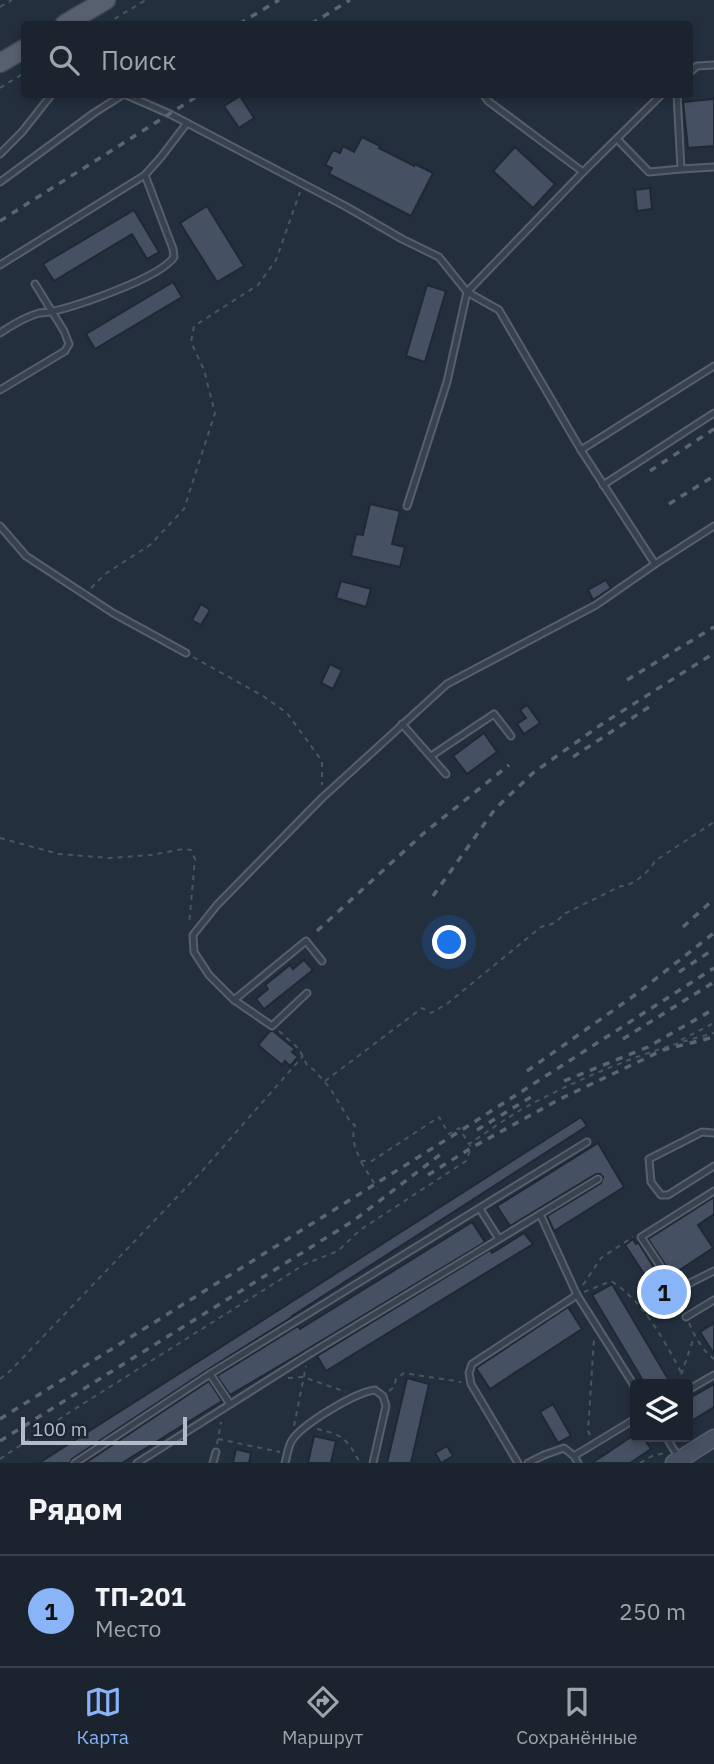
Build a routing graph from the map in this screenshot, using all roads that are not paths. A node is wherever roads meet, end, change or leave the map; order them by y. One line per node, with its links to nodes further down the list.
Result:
1 (106, 0): 2 (main road)
2 (70, 21)
3 (21, 51): 4 (main road)
4 (0, 63)
5 (714, 65): 6 (lane)
6 (693, 69)
7 (49, 98): 15 (lane)
8 (118, 98): 20 (lane)
9 (133, 98): 13 (lane)
10 (486, 98): 18 (lane)
11 (658, 98): 14 (lane)
12 (677, 98): 17 (lane)
13 (187, 123): 19 (lane); 23 (lane)
14 (617, 139): 17 (lane); 18 (lane)
15 (0, 154)
16 (714, 167): 17 (lane)
17 (681, 169)
18 (583, 172): 23 (lane)
19 (145, 175): 21 (lane); 24 (lane)
20 (0, 182)
21 (0, 265)
22 (35, 284): 24 (lane)
23 (467, 292): 29 (lane); 31 (lane)
24 (51, 312): 25 (lane); 27 (lane)
25 (0, 333)
26 (714, 366): 29 (lane)
27 (0, 390)
28 (714, 413): 30 (lane)
29 (581, 450): 30 (lane)
30 (603, 485): 34 (lane)
31 (407, 506)
32 (714, 526): 34 (lane)
33 (0, 527): 35 (lane)
34 (655, 564): 36 (lane)
35 (186, 653)
36 (402, 724): 38 (lane); 42 (lane)
37 (511, 736): 38 (lane)
38 (432, 756): 39 (lane)
39 (446, 774)
40 (321, 961): 42 (lane)
41 (307, 993): 42 (lane)
42 (234, 1000)
43 (714, 1133): 45 (lane)
44 (587, 1142): 48 (lane)
45 (714, 1167)
46 (598, 1179): 49 (lane)
47 (714, 1191): 51 (lane)
48 (480, 1209): 50 (lane); 55 (lane)
49 (540, 1214): 50 (lane); 52 (lane)
50 (499, 1239): 59 (lane)
51 (714, 1271)
52 (577, 1295): 57 (lane); 71 (lane)
53 (714, 1300): 54 (lane)
54 (687, 1317)
55 (210, 1374): 59 (lane); 66 (lane)
56 (714, 1375): 58 (lane)
57 (630, 1379)
58 (693, 1387)
59 (230, 1404): 67 (lane)
60 (630, 1422): 64 (lane)
61 (714, 1438): 65 (main road)
62 (668, 1442): 65 (lane)
63 (216, 1452): 68 (lane)
64 (574, 1457): 72 (lane); 73 (lane)
65 (677, 1461)
66 (75, 1463)
67 (137, 1463)
68 (213, 1463)
69 (285, 1463): 70 (lane)
70 (373, 1463)
71 (518, 1463)
72 (528, 1463)
73 (578, 1463)

